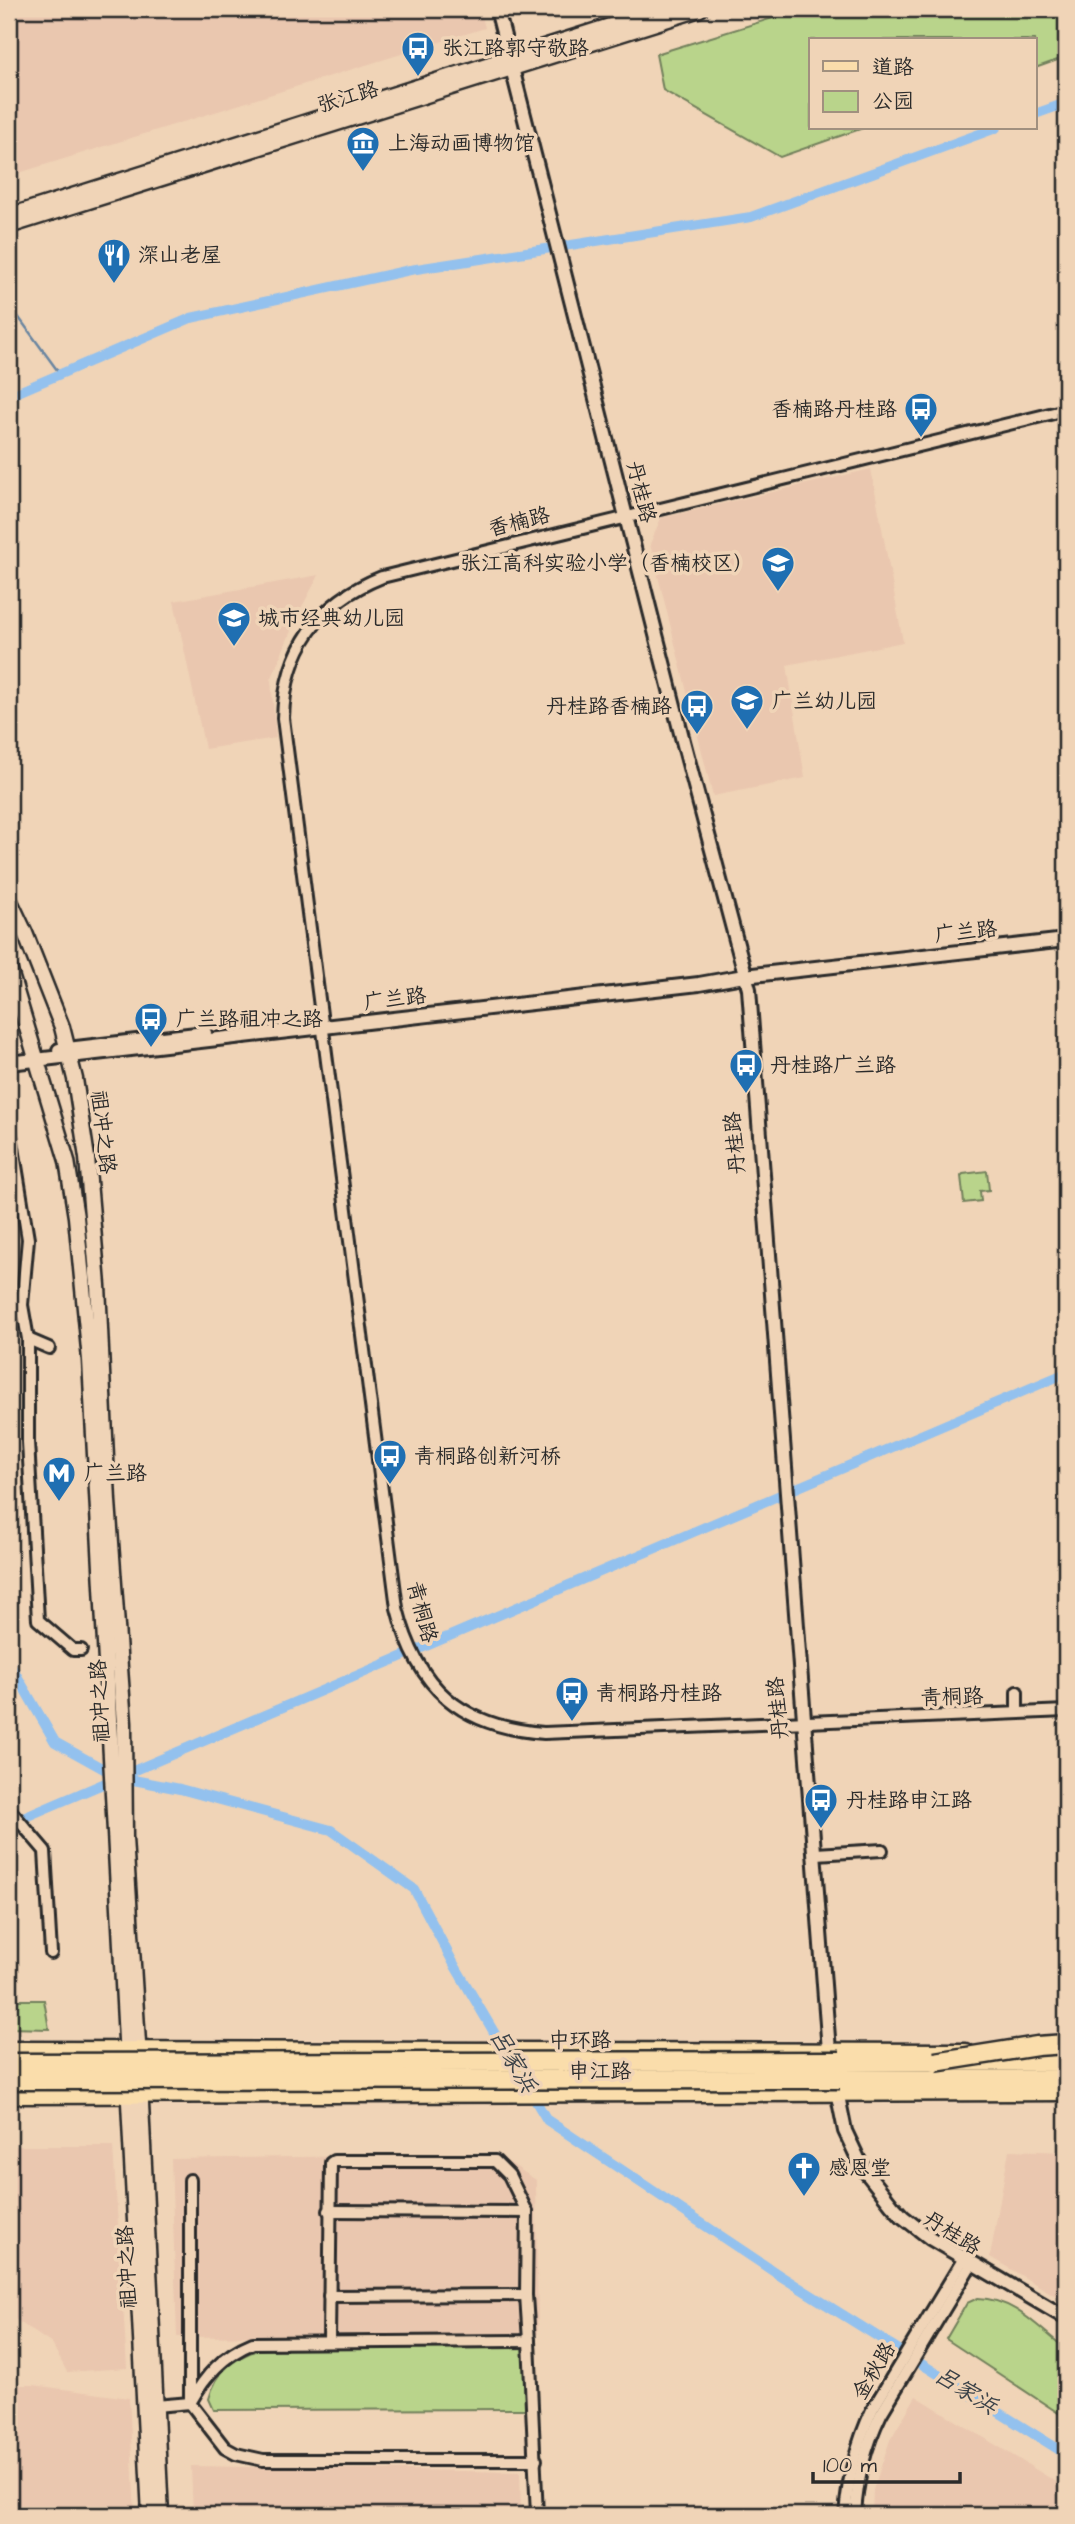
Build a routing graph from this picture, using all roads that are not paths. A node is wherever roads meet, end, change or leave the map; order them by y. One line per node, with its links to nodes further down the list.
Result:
1 (498, 9): 4 (street, 丹桂路)
2 (664, 9): 4 (main road, 张江路)
3 (700, 9): 4 (main road, 张江路)
4 (511, 63): 5 (main road, 张江路); 6 (main road, 张江路); 8 (street, 丹桂路)
5 (9, 216)
6 (9, 226)
7 (1066, 410): 8 (street, 香楠路)
8 (627, 516): 12 (street, 丹桂路); 13 (street, 香楠路)
9 (9, 899): 14 (main road, 祖冲之路)
10 (1066, 940): 12 (street, 广兰路)
11 (9, 968): 16 (main road, 祖冲之路)
12 (744, 976): 13 (street, 广兰路); 26 (street, 丹桂路)
13 (321, 1024): 14 (street, 广兰路); 26 (street, 青桐路)
14 (69, 1053): 16 (street, 广兰路); 25 (main road, 祖冲之路)
15 (9, 1056): 16 (street, 广兰路)
16 (35, 1056): 17 (street, 广兰路); 25 (main road, 祖冲之路)
17 (9, 1063)
18 (9, 1123): 19 (street)
19 (27, 1339): 20 (street); 21 (street)
20 (49, 1348)
21 (81, 1650)
22 (1017, 1692): 24 (street)
23 (1066, 1711): 24 (street, 青桐路)
24 (1017, 1713): 26 (street, 青桐路)
25 (117, 1722): 33 (main road, 祖冲之路)
26 (802, 1723): 29 (street, 丹桂路); 35 (street, 丹桂路)
27 (9, 1809): 30 (street)
28 (882, 1850): 29 (street)
29 (816, 1854): 35 (street, 丹桂路)
30 (51, 1954)
31 (1066, 2044): 36 (highway, bridge)
32 (9, 2050): 33 (main road, 申江路)
33 (132, 2051): 35 (main road, 申江路); 45 (main road, 祖冲之路)
34 (1066, 2052): 35 (main road, 申江路)
35 (831, 2055): 36 (highway, 中环路); 38 (highway, 中环路, bridge); 43 (street, 丹桂路)
36 (936, 2062): 37 (highway, 中环路, bridge)
37 (1066, 2062)
38 (9, 2063)
39 (9, 2080): 40 (highway, 中环路, bridge)
40 (983, 2080): 41 (highway, 中环路); 42 (highway)
41 (1066, 2080)
42 (1066, 2090): 43 (main road, 申江路)
43 (834, 2092): 45 (main road, 申江路); 49 (street, 丹桂路)
44 (9, 2095): 45 (main road, 申江路)
45 (135, 2096): 58 (main road, 祖冲之路); 60 (main road, 祖冲之路)
46 (190, 2180): 57 (street)
47 (329, 2211): 48 (street); 48 (street); 51 (street)
48 (527, 2212): 50 (street)
49 (967, 2263): 52 (street, 丹桂路); 53 (street, 丹桂路); 56 (street, 金秋路)
50 (526, 2295): 51 (street); 55 (street)
51 (329, 2296): 54 (street)
52 (1066, 2318)
53 (1066, 2324)
54 (329, 2341): 55 (street); 57 (street)
55 (529, 2341): 59 (street)
56 (890, 2390): 63 (street, 金秋路); 64 (street, 金秋路)
57 (190, 2403): 58 (street); 59 (street)
58 (156, 2406): 61 (main road, 祖冲之路)
59 (536, 2460): 62 (street)
60 (150, 2515)
61 (161, 2515)
62 (537, 2515)
63 (845, 2515)
64 (855, 2515)

